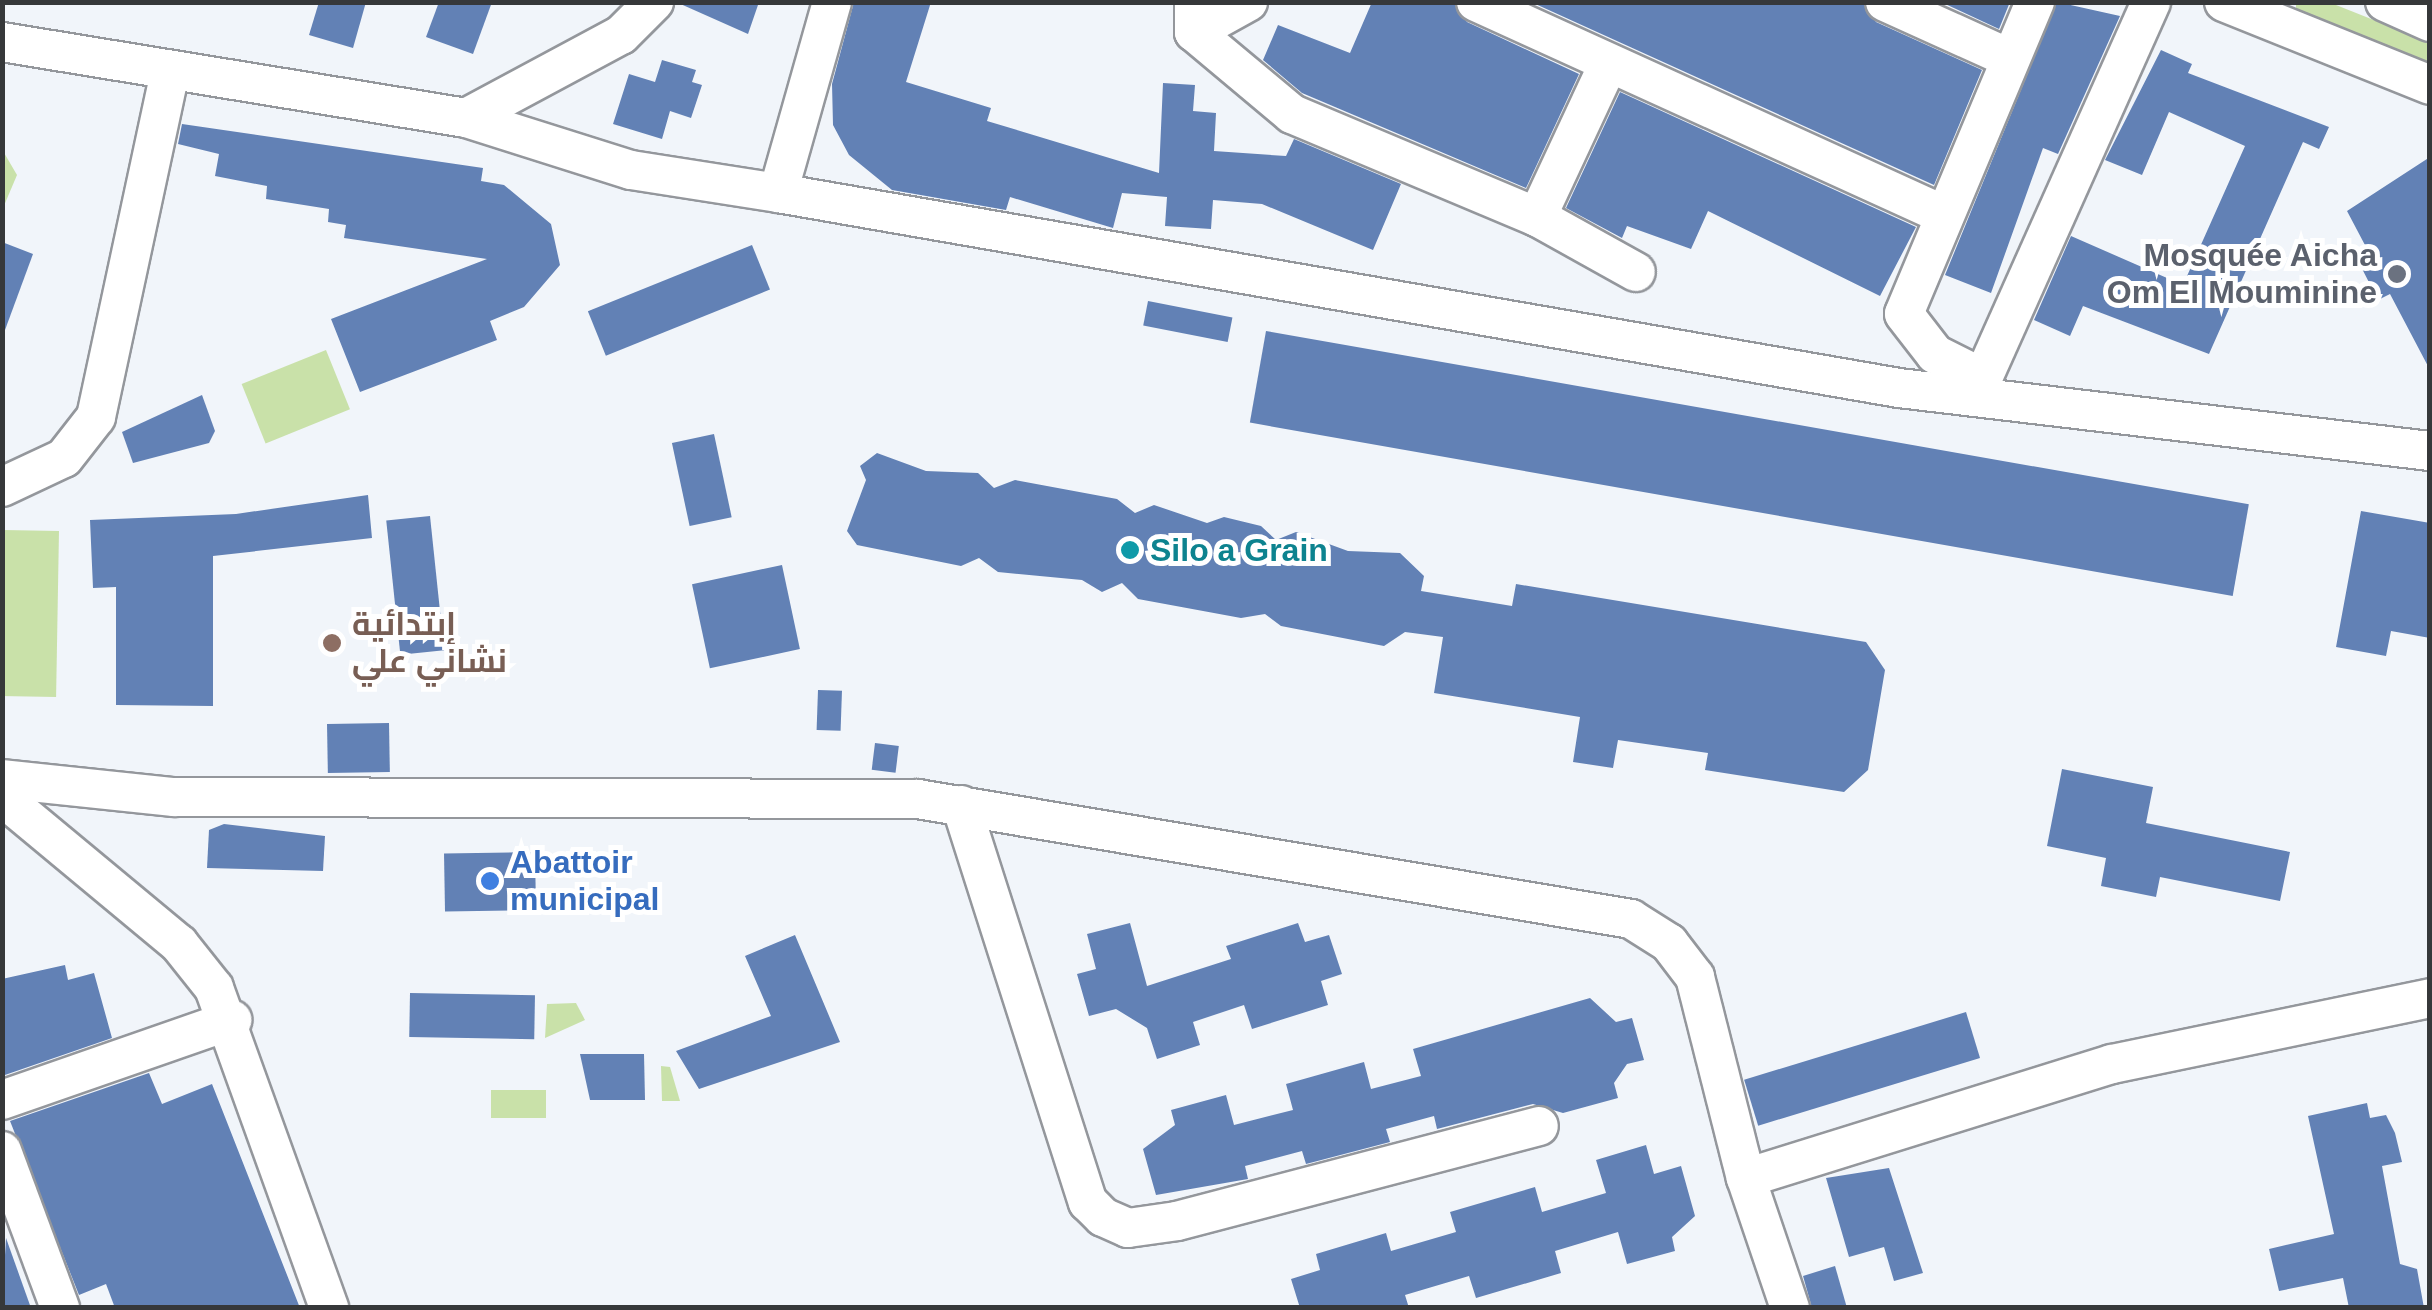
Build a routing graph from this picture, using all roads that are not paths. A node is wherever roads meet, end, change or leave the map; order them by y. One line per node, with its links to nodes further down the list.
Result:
1 (654, 2): 18 (street)
2 (832, 2): 19 (street)
3 (1248, 2): 11 (street)
4 (1476, 2): 15 (street)
5 (1885, 2): 14 (street)
6 (2035, 2): 14 (street)
7 (2150, 2): 23 (street)
8 (2224, 2): 10 (street)
9 (2386, 2): 12 (street)
10 (2282, 13): 17 (street)
11 (1194, 17): 21 (street)
12 (2430, 22)
13 (2, 42): 16 (street)
14 (2010, 58): 20 (street)
15 (1608, 64): 20 (street); 21 (street)
16 (170, 72): 18 (street); 25 (street)
17 (2430, 85)
18 (466, 118): 19 (street)
19 (778, 194): 23 (street)
20 (1942, 214): 23 (street)
21 (1537, 217): 22 (street)
22 (1636, 272)
23 (1979, 388): 24 (street)
24 (2430, 450)
25 (2, 488)
26 (2, 779): 28 (street)
27 (2, 797): 30 (street)
28 (961, 805): 32 (street); 34 (street)
29 (2430, 998): 34 (street)
30 (232, 1020): 31 (street); 36 (street)
31 (2, 1100)
32 (1539, 1126)
33 (2, 1151): 35 (street)
34 (1746, 1178): 37 (street)
35 (60, 1308)
36 (329, 1308)
37 (1790, 1308)

